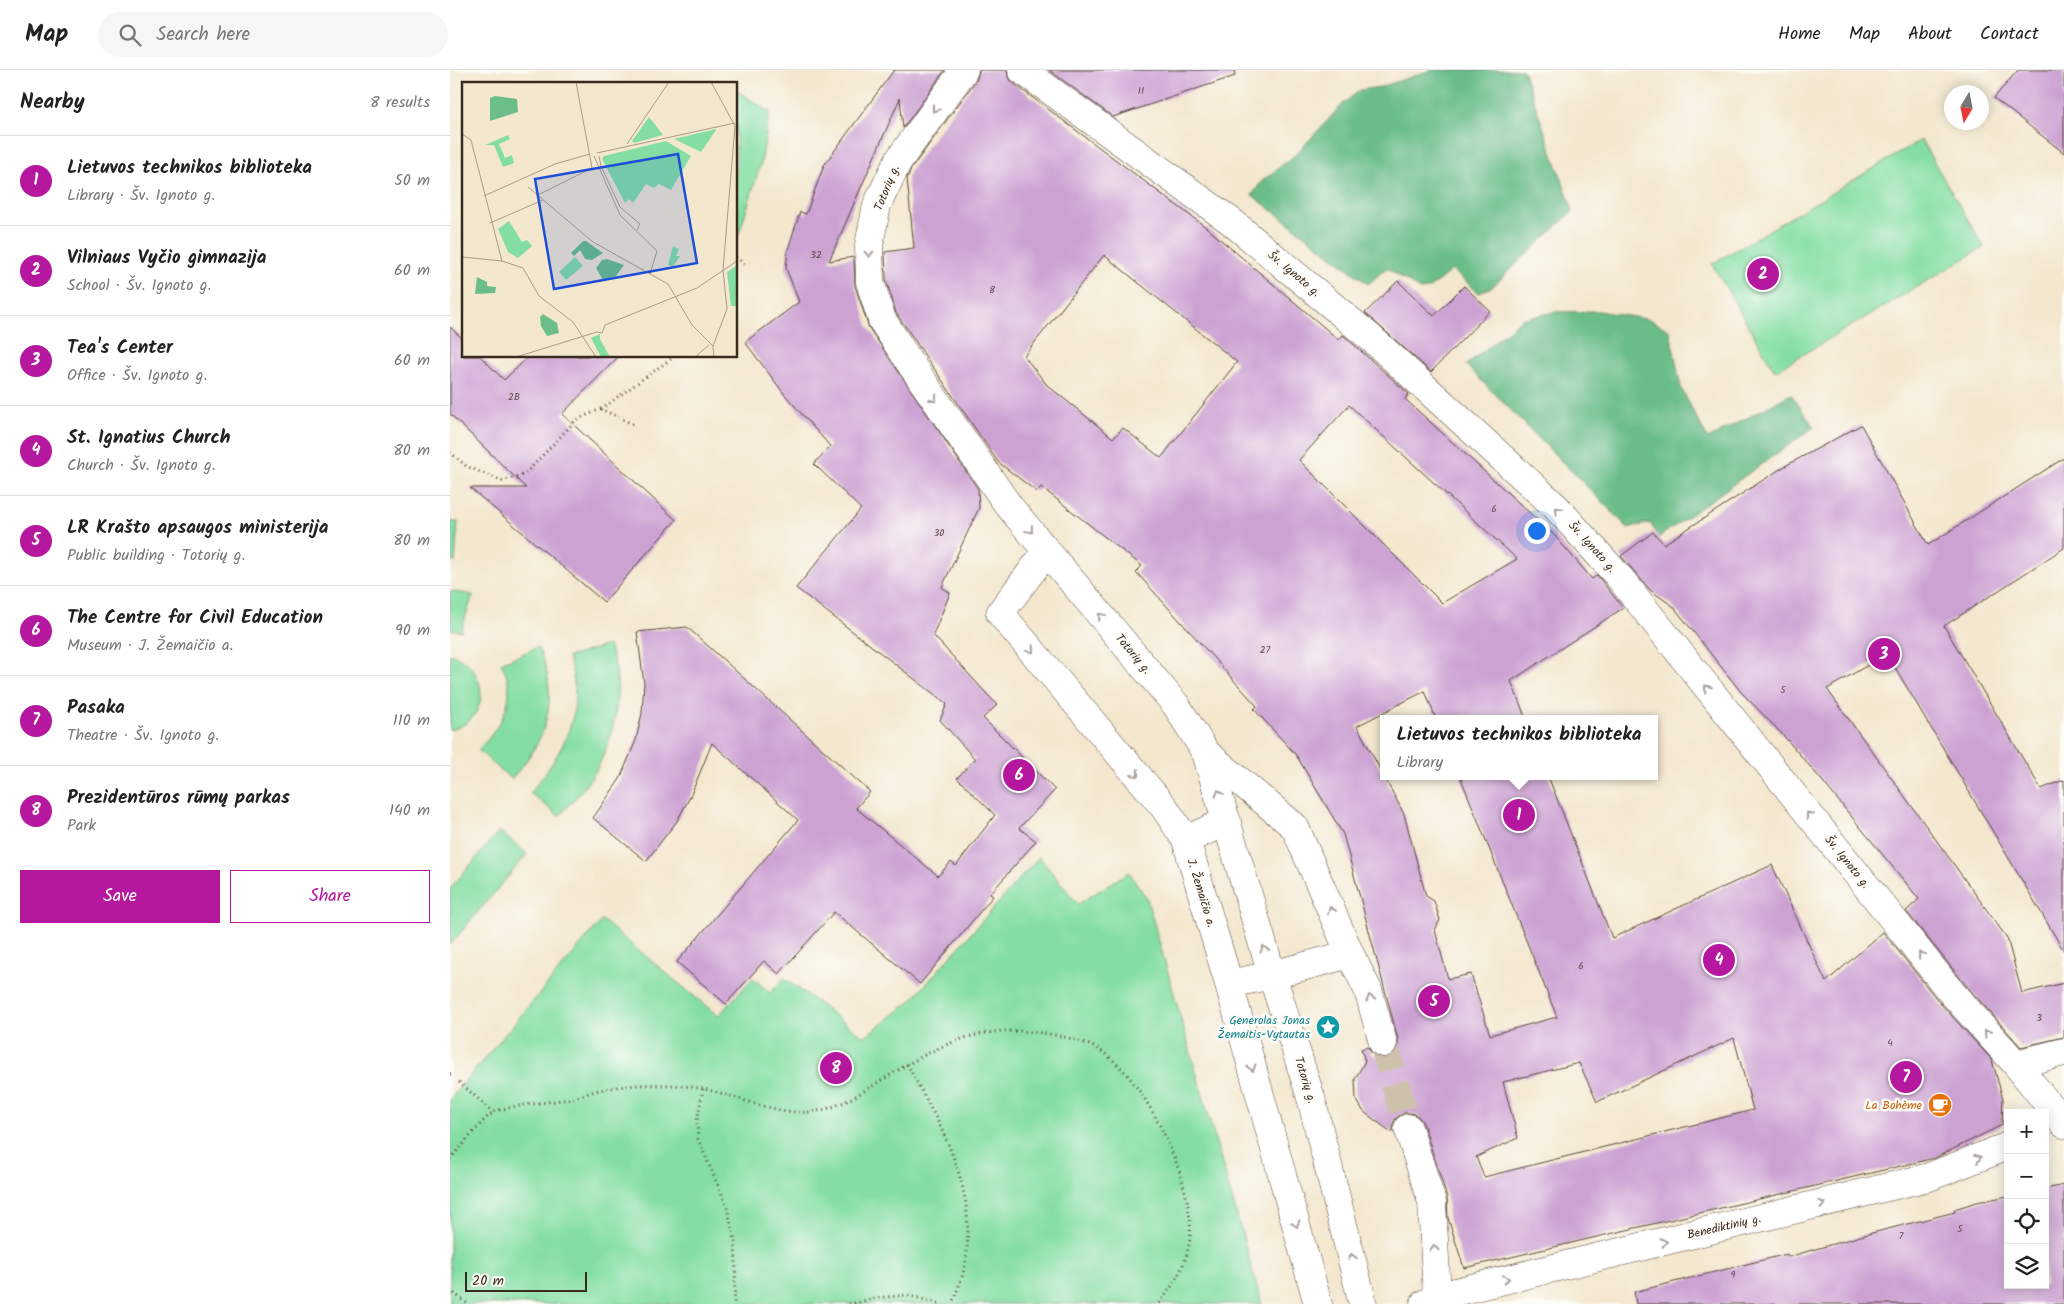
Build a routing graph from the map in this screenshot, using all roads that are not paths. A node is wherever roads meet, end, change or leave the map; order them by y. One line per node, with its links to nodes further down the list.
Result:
1 (964, 70): 3 (street, Totorių g., one-way to 3)
2 (1022, 70): 12 (street, Šv. Ignoto g., one-way to 2)
3 (1047, 551): 4 (street, Totorių g., one-way to 3); 6 (street, J. Žemaičio a., one-way to 6)
4 (1206, 753): 5 (street, Totorių g., one-way to 4); 7 (street, one-way to 4)
5 (1227, 821): 6 (street); 8 (street, Totorių g., one-way to 5)
6 (1186, 840): 9 (street, J. Žemaičio a.)
7 (1350, 954): 8 (street); 10 (street, one-way to 7)
8 (1272, 975): 9 (street); 19 (street, Totorių g., one-way to 8)
9 (1229, 984): 18 (street, J. Žemaičio a., one-way to 18)
10 (1383, 1043)
11 (2064, 1052): 12 (street)
12 (2016, 1064): 13 (street, Šv. Ignoto g.)
13 (2064, 1124): 15 (street)
14 (1408, 1128): 17 (street, one-way to 14)
15 (2049, 1130)
16 (2004, 1148): 17 (street, Benediktinių g., one-way to 16)
17 (1430, 1300)
18 (1318, 1304)
19 (1363, 1304)

